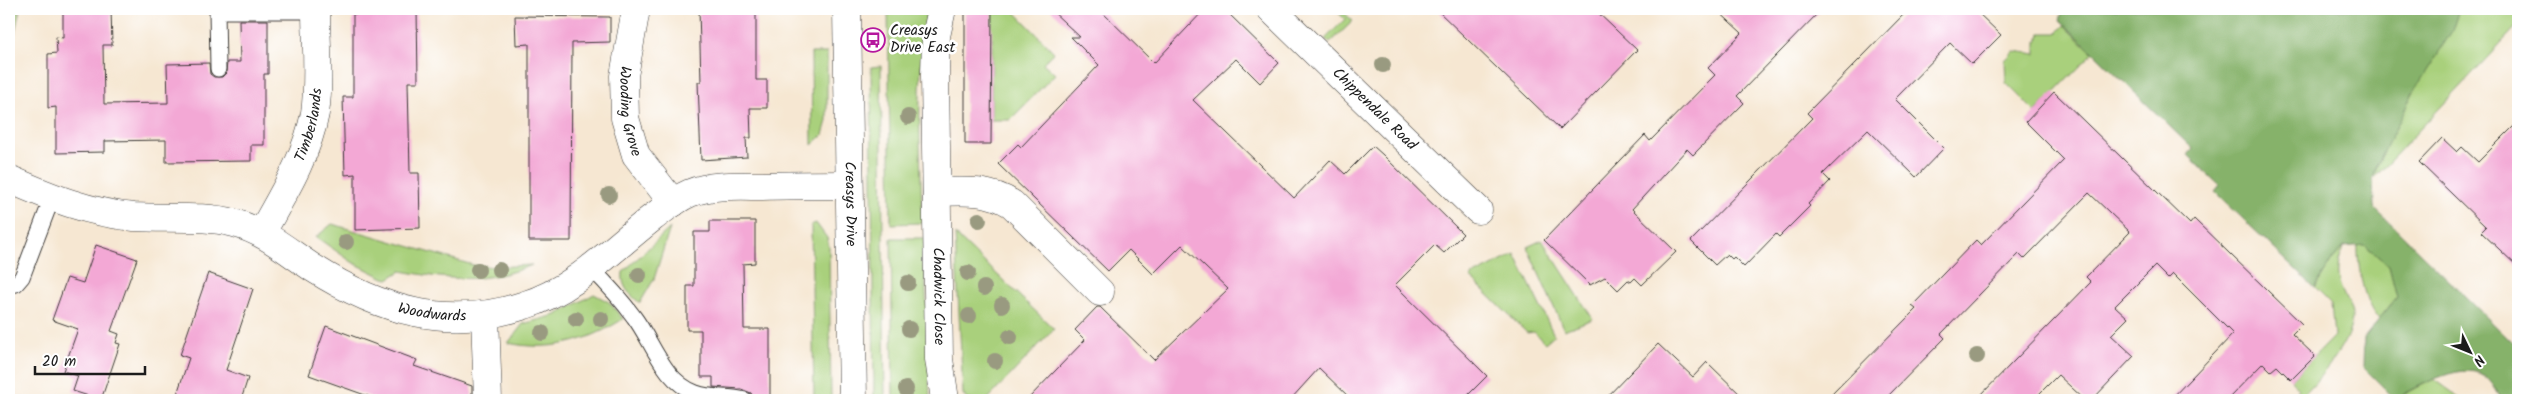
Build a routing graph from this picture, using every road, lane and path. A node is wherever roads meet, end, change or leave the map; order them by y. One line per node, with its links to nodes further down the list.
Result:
1 (636, 9): 12 (street, Wooding Grove)
2 (847, 9): 9 (street, Creasys Drive)
3 (942, 9): 10 (street, Chadwick Close)
4 (1271, 9): 13 (street, Chippendale Road)
5 (217, 10): 6 (lane); 7 (lane)
6 (316, 10): 14 (street, Timberlands)
7 (218, 70)
8 (9, 179): 11 (street, Woodwards)
9 (849, 185): 12 (street, Woodwards); 21 (street, Creasys Drive)
10 (937, 192): 17 (street); 22 (street, Chadwick Close)
11 (52, 198): 14 (street, Woodwards); 16 (lane)
12 (673, 203): 15 (street, Woodwards)
13 (1478, 210)
14 (262, 232): 18 (street, Woodwards)
15 (590, 268): 18 (street, Woodwards); 20 (lane)
16 (9, 285)
17 (1100, 292)
18 (485, 316): 19 (street)
19 (488, 400)
20 (745, 400)
21 (853, 400)
22 (945, 400)

